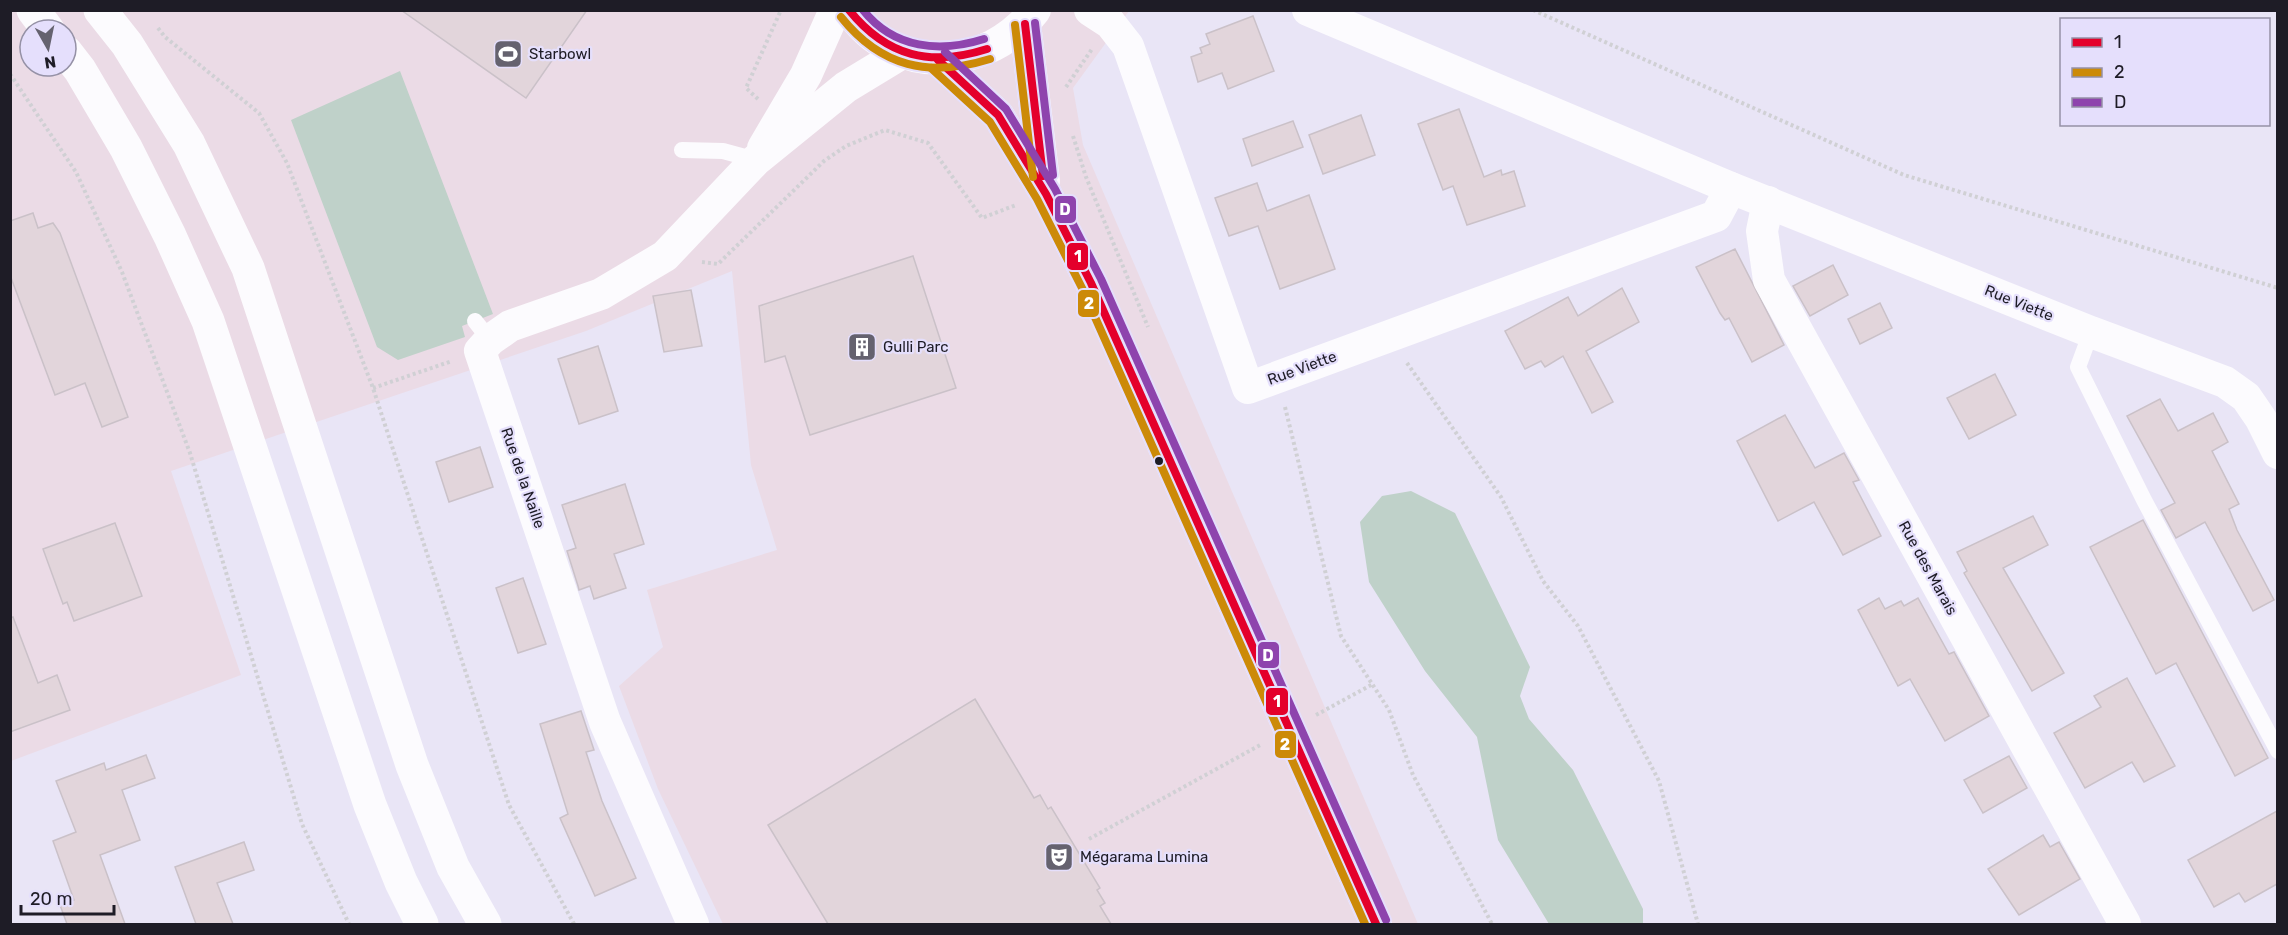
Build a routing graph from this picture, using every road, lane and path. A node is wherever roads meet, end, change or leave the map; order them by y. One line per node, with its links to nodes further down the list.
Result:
1 (100, 10): 35 (main road)
2 (835, 10): 16 (street)
3 (849, 10): 9 (street)
4 (1308, 10): 17 (street, Rue Viette)
5 (1533, 10): 21 (path)
6 (1030, 17): 10 (street); 18 (street)
7 (1100, 17): 13 (path); 25 (street, Rue Viette)
8 (151, 19): 26 (path)
9 (902, 53): 10 (street); 16 (street)
10 (938, 60): 18 (street)
11 (78, 67): 34 (main road)
12 (10, 74): 33 (path)
13 (1066, 94)
14 (1072, 133): 18 (path)
15 (682, 150): 16 (lane)
16 (756, 160): 20 (street)
17 (1731, 188): 19 (street, Rue Viette); 23 (street, Rue Viette)
18 (1046, 194): 20 (path); 30 (street)
19 (1768, 202): 22 (street, Rue Viette); 41 (street, Rue des Marais)
20 (665, 256): 24 (street)
21 (2277, 288)
22 (2091, 332): 27 (street, Rue Viette); 31 (lane)
23 (1388, 336): 25 (street, Rue Viette); 40 (path)
24 (481, 337): 26 (path); 37 (street, Rue de la Naille)
25 (1278, 377): 29 (path)
26 (373, 388): 36 (path)
27 (2269, 417): 28 (street, Rue Viette)
28 (2277, 453)
29 (1373, 684): 30 (path); 39 (path)
30 (1290, 729): 32 (path); 38 (street)
31 (2277, 751)
32 (1089, 839)
33 (349, 924)
34 (422, 924)
35 (485, 924)
36 (574, 924)
37 (693, 924)
38 (1376, 924)
39 (1492, 924)
40 (1698, 924)
41 (2125, 924)

